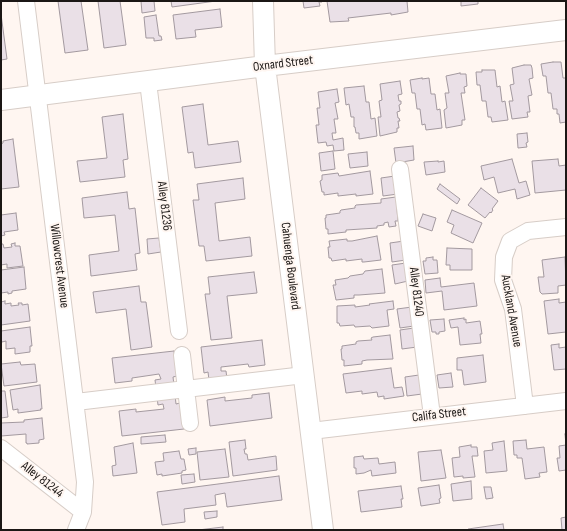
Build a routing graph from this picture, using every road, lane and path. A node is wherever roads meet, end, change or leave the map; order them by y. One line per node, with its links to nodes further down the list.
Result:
1 (26, 1): 6 (street, Willowcrest Avenue)
2 (263, 1): 4 (main road, Cahuenga Boulevard)
3 (566, 30): 4 (main road, Oxnard Street)
4 (265, 66): 5 (main road, Oxnard Street); 12 (main road, Cahuenga Boulevard)
5 (148, 82): 6 (main road, Oxnard Street); 10 (street, Alley 81236)
6 (37, 95): 7 (main road, Oxnard Street); 15 (street, Willowcrest Avenue)
7 (1, 100)
8 (400, 169): 17 (street, Alley 81240)
9 (566, 227): 16 (street, Auckland Avenue)
10 (179, 331)
11 (182, 355): 13 (street)
12 (304, 375): 13 (street); 19 (main road, Cahuenga Boulevard)
13 (186, 389): 15 (street); 18 (street)
14 (566, 401): 16 (street, Califa Street)
15 (76, 402): 21 (street, Willowcrest Avenue)
16 (525, 406): 17 (street, Califa Street)
17 (432, 416): 19 (street, Califa Street)
18 (190, 423)
19 (311, 431): 23 (main road, Cahuenga Boulevard)
20 (1, 448): 21 (street, Alley 81244)
21 (83, 512): 22 (street, Willowcrest Avenue)
22 (76, 530)
23 (323, 530)

